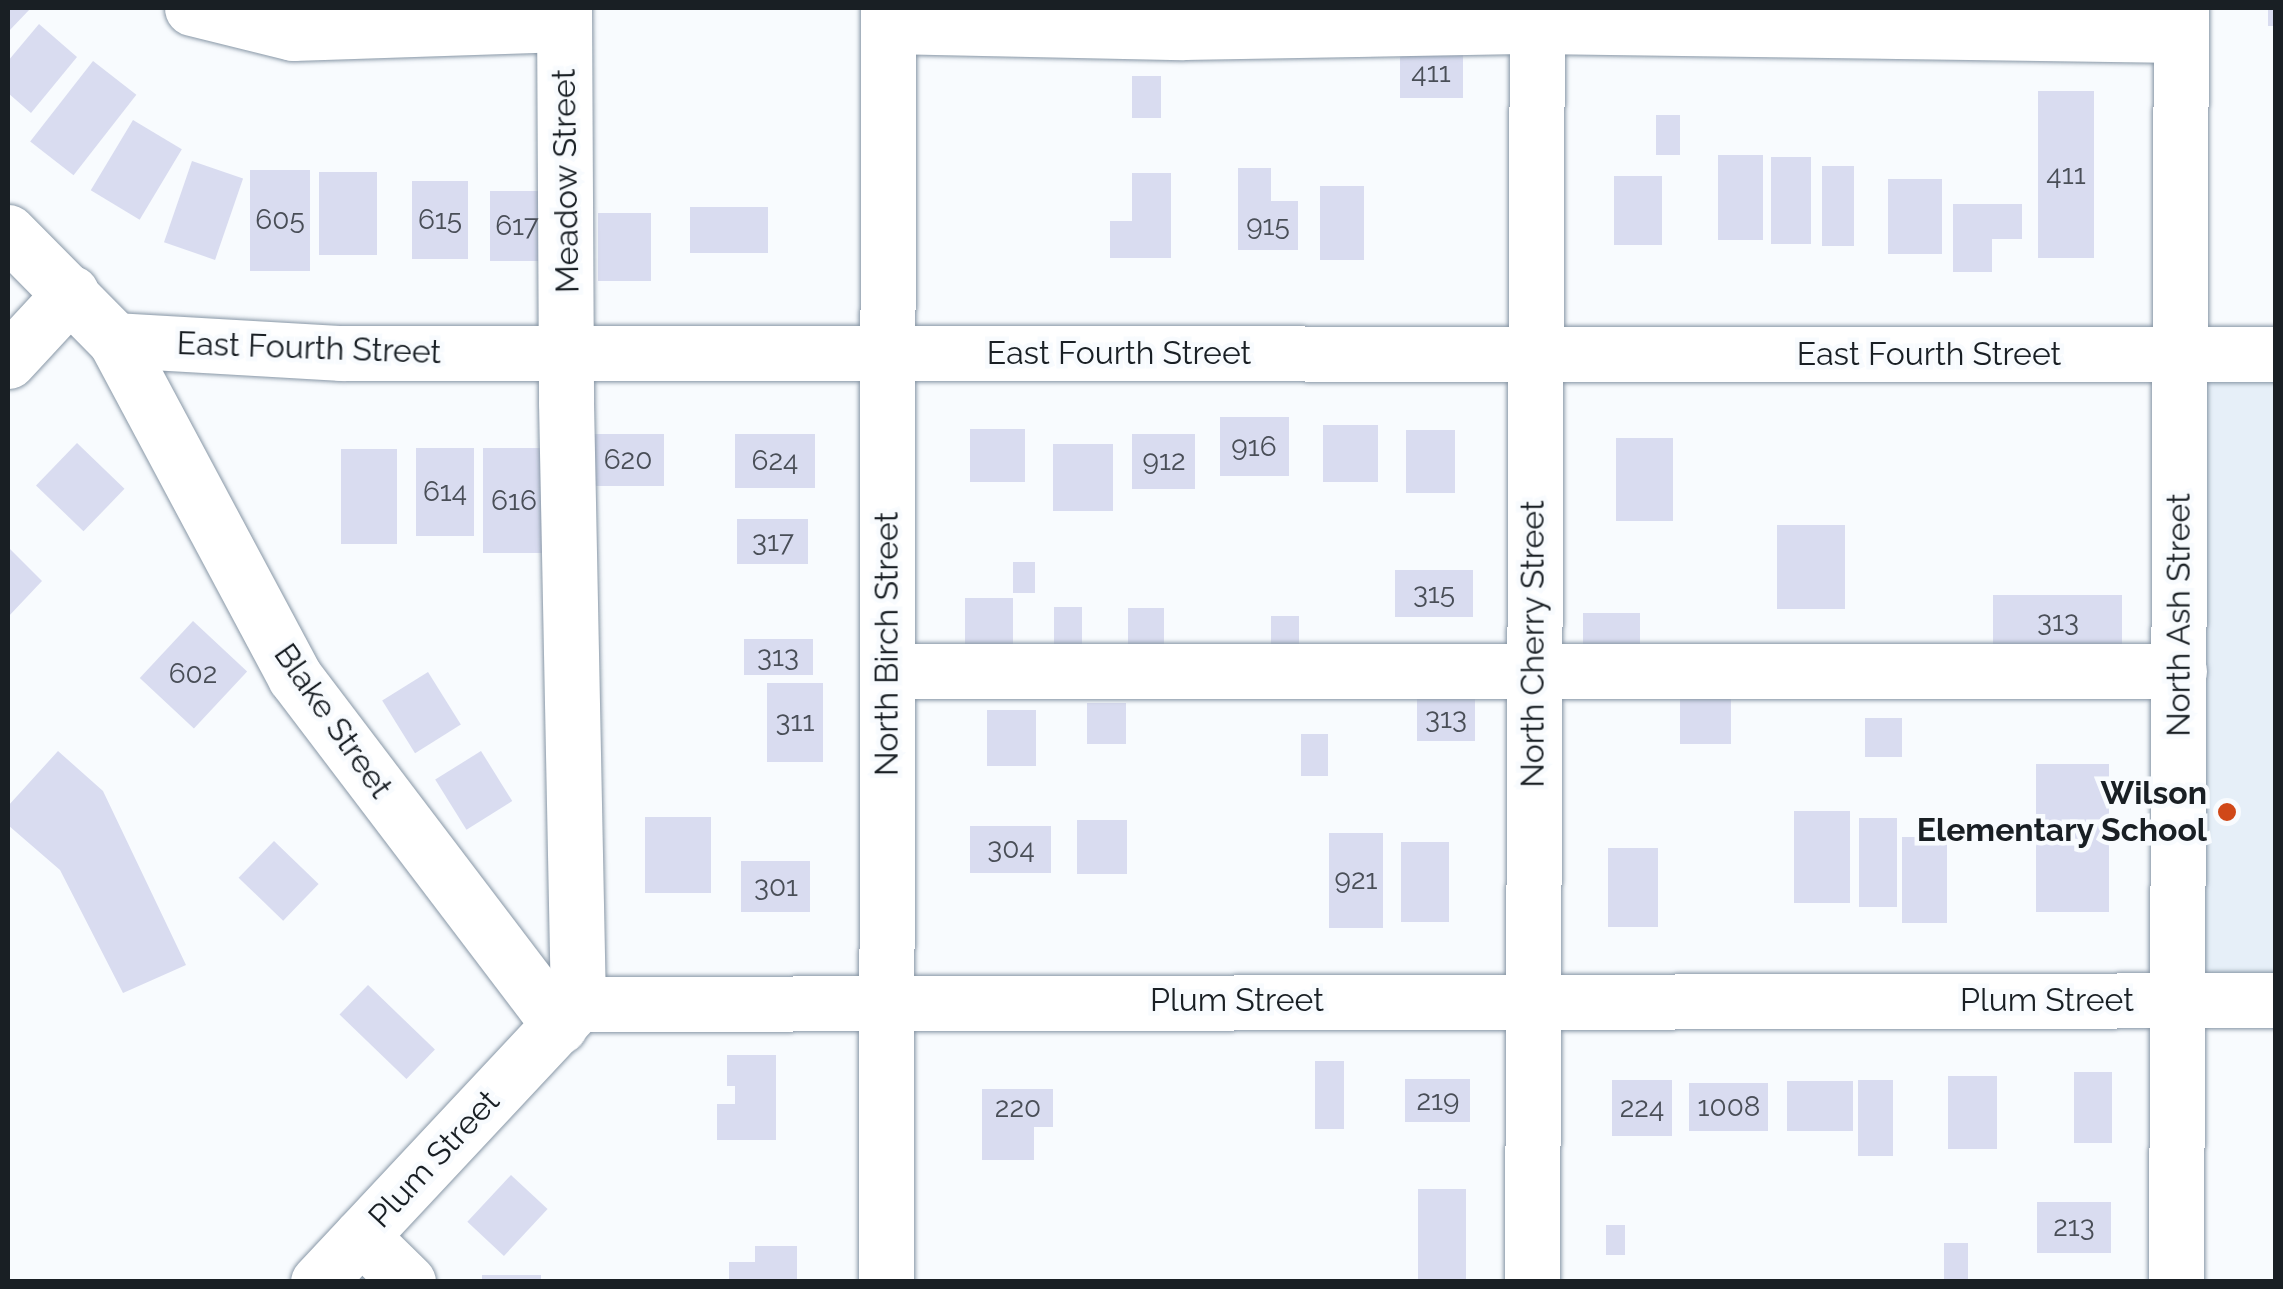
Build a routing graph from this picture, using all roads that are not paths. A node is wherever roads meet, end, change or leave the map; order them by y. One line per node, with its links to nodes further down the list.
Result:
1 (192, 8): 2 (street)
2 (564, 16): 10 (street, Meadow Street)
3 (888, 16): 4 (street); 9 (street, North Birch Street)
4 (1536, 17): 5 (street); 11 (street, North Cherry Street)
5 (2181, 21): 12 (street, North Ash Street)
6 (8, 232): 7 (street)
7 (71, 293): 8 (street); 14 (street)
8 (115, 340): 10 (street, East Fourth Street); 22 (street, Blake Street)
9 (888, 352): 10 (street, East Fourth Street); 11 (street, East Fourth Street); 15 (street, North Birch Street)
10 (568, 354): 22 (street, Meadow Street)
11 (1535, 354): 12 (street, East Fourth Street); 16 (street, North Cherry Street)
12 (2180, 354): 13 (street, East Fourth Street); 17 (street, North Ash Street)
13 (2276, 354)
14 (8, 361)
15 (887, 671): 16 (street); 21 (street, North Birch Street)
16 (1532, 671): 17 (street); 18 (street, North Cherry Street)
17 (2179, 672): 19 (street, North Ash Street)
18 (1533, 1000): 19 (street, Plum Street); 21 (street, Plum Street); 27 (street, North Cherry Street)
19 (2177, 1000): 20 (street, Plum Street); 28 (street, North Ash Street)
20 (2276, 1000)
21 (886, 1001): 22 (street, Plum Street); 26 (street, North Birch Street)
22 (569, 1015): 23 (street, Plum Street)
23 (361, 1236): 24 (street, Plum Street); 25 (street)
24 (318, 1282)
25 (408, 1282)
26 (886, 1282)
27 (1532, 1282)
28 (2176, 1282)

